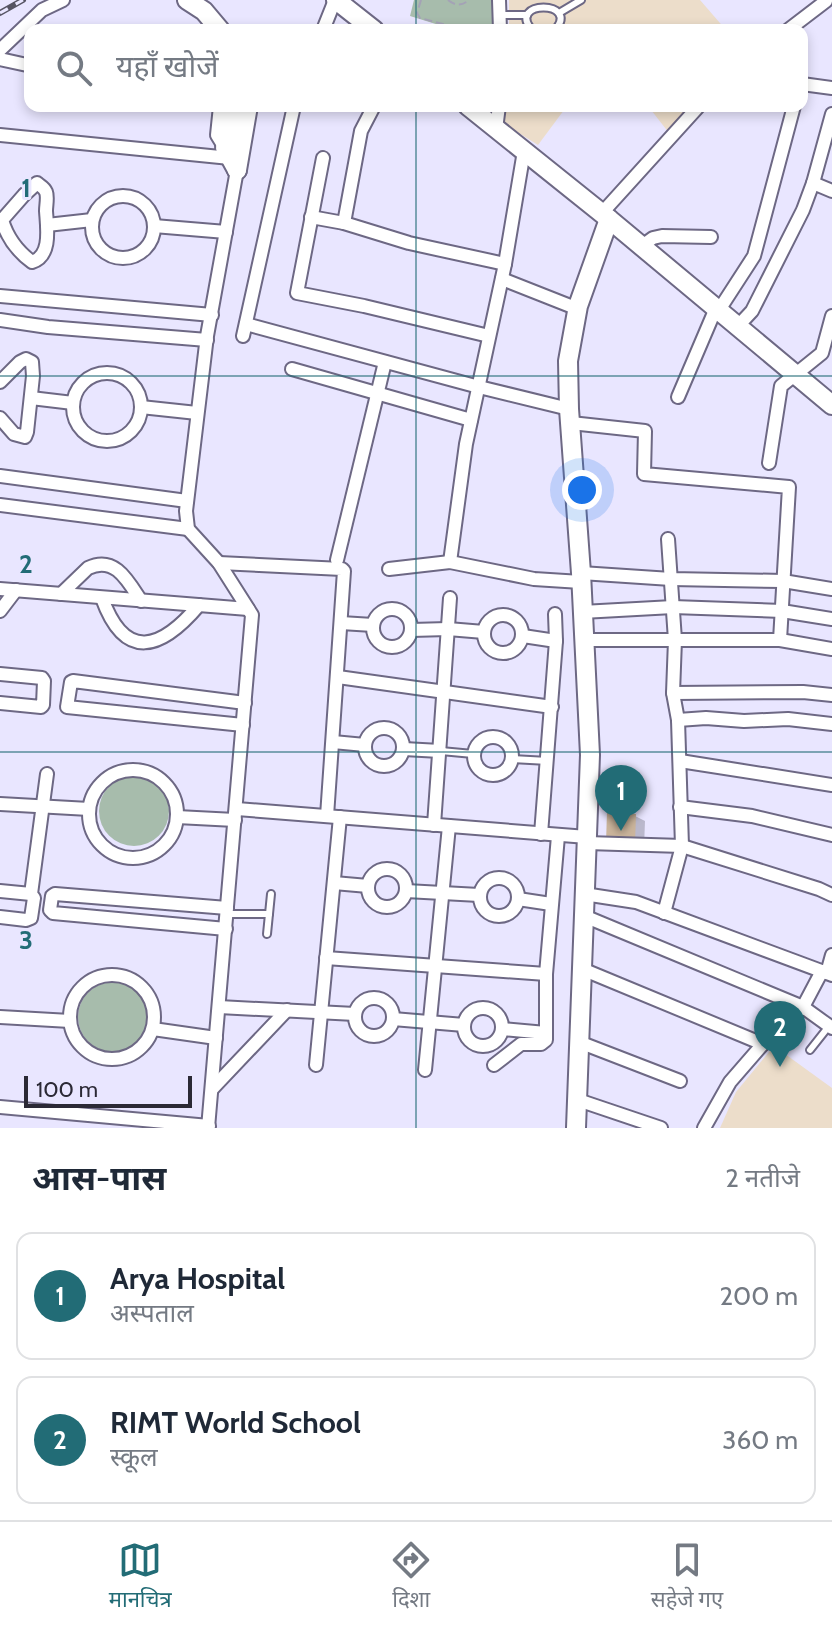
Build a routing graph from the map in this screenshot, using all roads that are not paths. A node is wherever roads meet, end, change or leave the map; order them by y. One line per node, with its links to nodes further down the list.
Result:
1 (63, 0): 14 (street)
2 (187, 0): 15 (street)
3 (211, 0): 16 (street)
4 (326, 0): 5 (street)
5 (334, 0): 17 (street); 18 (street)
6 (499, 0): 12 (street)
7 (543, 0): 11 (lane); 13 (lane)
8 (581, 0): 11 (lane)
9 (826, 0): 10 (street); 22 (street)
10 (832, 8)
11 (559, 13): 21 (lane)
12 (500, 15): 13 (lane); 19 (street)
13 (527, 15): 20 (lane)
14 (27, 24)
15 (215, 24)
16 (229, 24)
17 (325, 24)
18 (366, 24)
19 (500, 24)
20 (529, 24)
21 (558, 24)
22 (796, 24)
23 (24, 27): 24 (street)
24 (0, 50)
25 (0, 59): 26 (street)
26 (24, 68)
27 (808, 85): 28 (street)
28 (832, 88)
29 (219, 112): 43 (street)
30 (232, 112): 43 (street)
31 (246, 112): 43 (street)
32 (293, 112): 71 (street)
33 (371, 112): 50 (street)
34 (475, 112): 39 (street)
35 (498, 112): 39 (street)
36 (694, 112): 46 (street)
37 (792, 112): 62 (street)
38 (832, 114): 44 (street)
39 (496, 129): 41 (street)
40 (0, 135): 43 (street)
41 (524, 151): 46 (street); 56 (street)
42 (323, 158): 47 (street)
43 (231, 159): 53 (street)
44 (813, 183): 45 (street); 67 (street)
45 (832, 191)
46 (606, 216): 55 (street); 61 (street)
47 (311, 217): 50 (street); 69 (street)
48 (1, 219): 51 (street); 51 (street)
49 (92, 220): 51 (street); 52 (street); 52 (street)
50 (344, 223): 56 (street)
51 (47, 225)
52 (154, 226): 53 (street)
53 (226, 232): 63 (street)
54 (711, 237): 55 (street)
55 (642, 246): 62 (street)
56 (505, 264): 57 (street)
57 (502, 279): 61 (street); 69 (street)
58 (0, 296): 59 (street)
59 (42, 300): 60 (street); 66 (street)
60 (119, 307): 63 (street); 68 (street)
61 (578, 309): 83 (street)
62 (717, 309): 67 (street); 77 (street)
63 (212, 315): 70 (street)
64 (832, 316): 73 (street)
65 (0, 320): 66 (street)
66 (39, 326): 68 (street)
67 (738, 326): 73 (street)
68 (115, 333): 70 (street)
69 (489, 336): 75 (street)
70 (207, 340): 82 (street)
71 (385, 362): 75 (street); 76 (street)
72 (292, 369): 76 (street)
73 (795, 374): 80 (street); 86 (street)
74 (0, 382): 78 (street)
75 (479, 387): 83 (street); 85 (street)
76 (377, 393): 85 (street); 92 (street)
77 (678, 397)
78 (31, 398): 79 (street); 84 (street)
79 (73, 403): 81 (street); 81 (street)
80 (832, 405)
81 (141, 407): 82 (street)
82 (197, 413): 88 (street)
83 (570, 416): 96 (street); 98 (street)
84 (0, 418)
85 (471, 420): 93 (street)
86 (769, 463)
87 (0, 476): 88 (street)
88 (187, 501): 90 (street)
89 (0, 505): 90 (street)
90 (188, 529): 94 (street)
91 (668, 539): 97 (street)
92 (337, 560)
93 (450, 562): 95 (street); 96 (street)
94 (219, 563): 108 (street); 114 (street)
95 (389, 569)
96 (581, 577): 97 (street); 111 (street)
97 (671, 579): 98 (street); 107 (street)
98 (783, 581): 100 (street); 110 (street)
99 (0, 589): 101 (street)
100 (832, 589)
101 (16, 590): 102 (street); 109 (street)
102 (61, 594): 103 (street); 105 (street)
103 (102, 598): 105 (street); 106 (street)
104 (450, 598): 116 (street)
105 (141, 601): 106 (street)
106 (199, 605): 108 (street)
107 (673, 607): 110 (street); 111 (street); 121 (street)
108 (248, 609): 131 (street)
109 (0, 611)
110 (782, 611): 113 (street); 122 (street)
111 (582, 612): 120 (street)
112 (555, 614): 123 (street)
113 (832, 619)
114 (341, 623): 115 (street); 126 (street)
115 (373, 625): 117 (street); 117 (street)
116 (448, 629): 117 (street); 118 (street); 127 (street)
117 (411, 630)
118 (484, 632): 119 (street); 119 (street)
119 (523, 636): 123 (street)
120 (584, 640): 121 (street); 158 (street)
121 (675, 640): 122 (street); 128 (street)
122 (780, 640): 124 (street)
123 (556, 641): 132 (street)
124 (832, 649)
125 (0, 674): 130 (street)
126 (338, 677): 127 (street); 136 (street)
127 (444, 692): 132 (street); 139 (street)
128 (673, 693): 129 (street); 133 (street)
129 (832, 695)
130 (0, 703)
131 (245, 703): 135 (street); 135 (street)
132 (552, 707): 142 (street)
133 (678, 720): 134 (street); 143 (street)
134 (832, 724)
135 (243, 725): 150 (street)
136 (333, 742): 137 (street); 152 (street)
137 (365, 745): 138 (street); 138 (street)
138 (404, 749): 139 (street)
139 (440, 751): 140 (lane); 153 (street)
140 (473, 754): 141 (street); 141 (street)
141 (512, 759): 142 (lane)
142 (548, 761): 155 (street)
143 (680, 761): 145 (street); 148 (street)
144 (47, 774): 147 (street)
145 (832, 785)
146 (0, 804): 147 (street)
147 (43, 806): 149 (street); 165 (street)
148 (680, 807): 156 (street); 159 (street)
149 (89, 809): 151 (street); 151 (street)
150 (236, 814): 151 (street); 152 (street); 172 (street)
151 (177, 817)
152 (334, 817): 153 (street); 160 (street)
153 (434, 825): 154 (street)
154 (449, 826): 155 (street); 164 (street)
155 (541, 834): 157 (street)
156 (832, 835)
157 (558, 836): 158 (street); 171 (street)
158 (587, 840): 159 (street); 167 (street)
159 (682, 846): 169 (street); 173 (street)
160 (334, 883): 161 (street); 180 (street)
161 (368, 886): 163 (street); 163 (street)
162 (0, 891): 165 (street)
163 (406, 891): 164 (street)
164 (442, 893): 168 (street); 181 (street)
165 (31, 894): 176 (street)
166 (271, 894): 174 (lane)
167 (584, 894): 173 (street); 175 (street)
168 (479, 895): 170 (street); 170 (street)
169 (832, 895)
170 (518, 899): 171 (street)
171 (551, 904): 184 (street)
172 (227, 911): 174 (lane); 177 (street); 177 (street)
173 (664, 913): 183 (street)
174 (269, 914): 178 (lane)
175 (584, 916): 182 (street); 186 (street)
176 (0, 917)
177 (226, 929): 185 (street)
178 (267, 934)
179 (832, 955): 183 (street)
180 (326, 958): 181 (street); 188 (street)
181 (435, 966): 184 (street); 193 (street)
182 (582, 969): 200 (street); 201 (street)
183 (827, 973): 186 (street)
184 (546, 974): 198 (street)
185 (219, 1007): 187 (street); 199 (street)
186 (803, 1007): 195 (street); 201 (street)
187 (287, 1010): 188 (street); 207 (street)
188 (321, 1011): 189 (street); 203 (street)
189 (355, 1014): 191 (street); 191 (street)
190 (0, 1017): 192 (street)
191 (393, 1019): 193 (street)
192 (70, 1021): 196 (street); 196 (street)
193 (429, 1021): 194 (street); 205 (street)
194 (464, 1025): 197 (street); 197 (street)
195 (830, 1027): 202 (lane)
196 (153, 1029): 199 (street)
197 (502, 1029): 198 (street)
198 (546, 1033): 204 (street)
199 (216, 1038): 207 (street)
200 (579, 1042): 206 (street); 208 (street)
201 (763, 1044): 213 (street)
202 (810, 1050)
203 (316, 1065)
204 (494, 1065)
205 (425, 1070)
206 (680, 1081)
207 (212, 1089): 210 (street)
208 (578, 1100): 211 (street); 212 (street)
209 (0, 1107): 210 (street)
210 (208, 1127)
211 (578, 1127)
212 (661, 1128)
213 (704, 1128)

